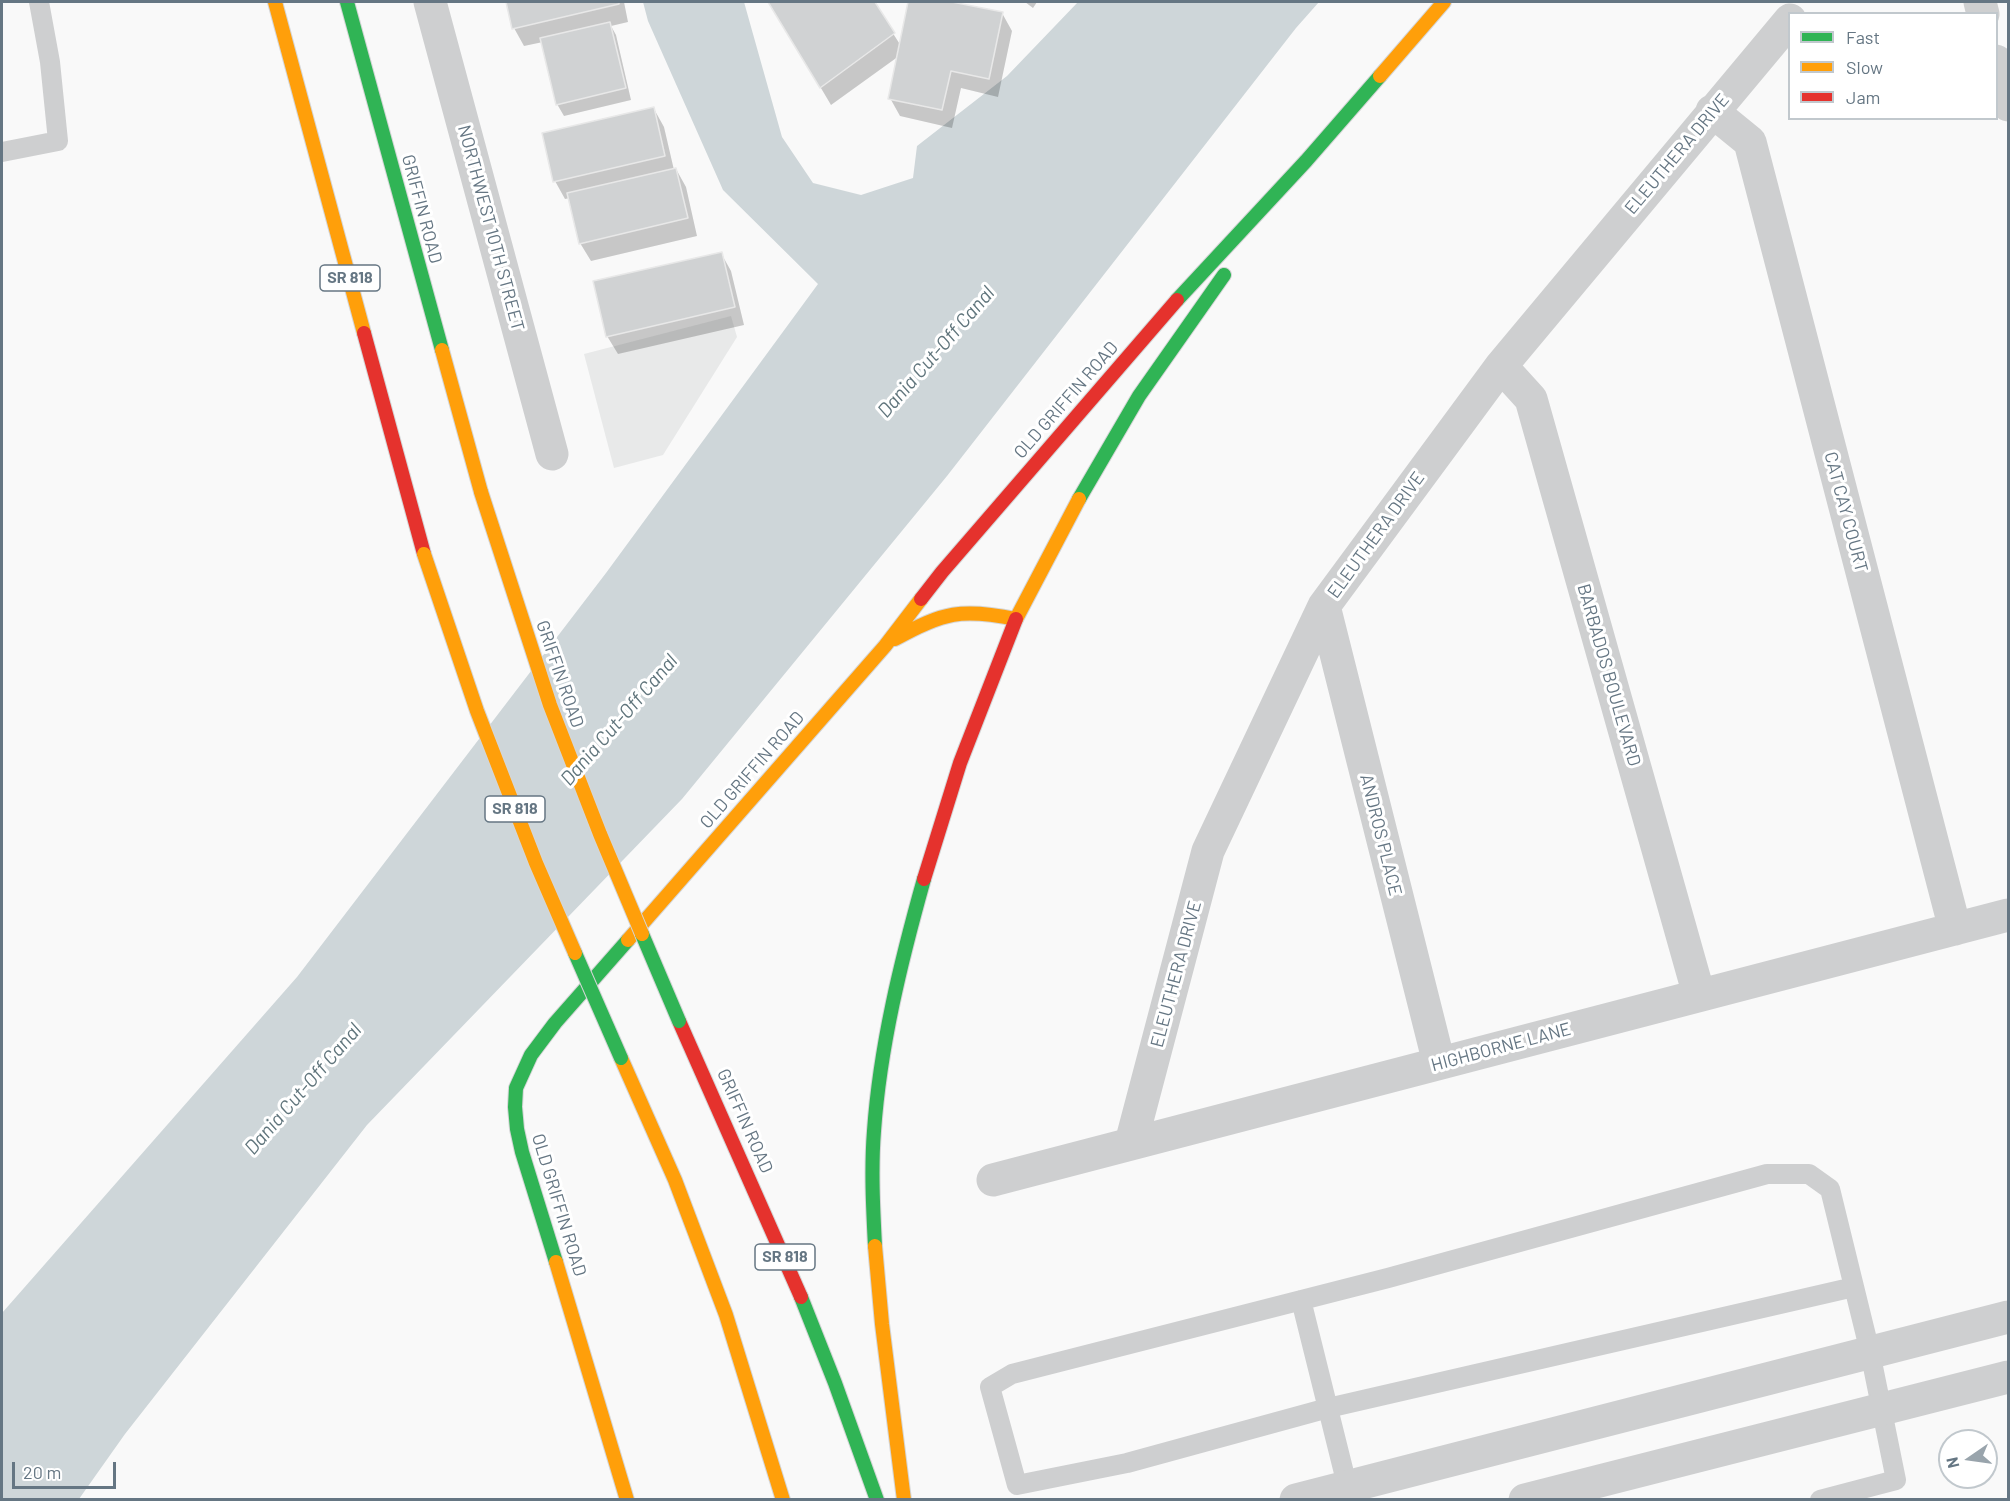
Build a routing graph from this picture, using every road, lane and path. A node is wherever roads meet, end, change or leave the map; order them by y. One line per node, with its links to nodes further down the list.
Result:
1 (39, 2): 10 (lane)
2 (275, 2): 35 (main road, SR 818, bridge)
3 (347, 2): 36 (main road, GRIFFIN ROAD / SR 818, bridge)
4 (430, 2): 15 (street, NORTHWEST 10TH STREET)
5 (1444, 2): 11 (main road, OLD GRIFFIN ROAD)
6 (1788, 22): 9 (street, ELEUTHERA DRIVE)
7 (1998, 68): 8 (street)
8 (2008, 105)
9 (1712, 111): 14 (street, ELEUTHERA DRIVE); 20 (street, CAT CAY COURT)
10 (2, 152)
11 (1306, 161): 12 (main road, OLD GRIFFIN ROAD); 18 (main road, OLD GRIFFIN ROAD)
12 (1245, 246)
13 (1232, 264): 17 (main road)
14 (1501, 366): 16 (street, ELEUTHERA DRIVE); 21 (street, BARBADOS BOULEVARD)
15 (552, 454)
16 (1324, 606): 22 (street, ANDROS PLACE); 23 (street, ELEUTHERA DRIVE)
17 (1016, 619): 18 (main road); 37 (main road)
18 (885, 646): 34 (main road, OLD GRIFFIN ROAD)
19 (2008, 915): 20 (street, HIGHBORNE LANE)
20 (1955, 929): 21 (street, HIGHBORNE LANE)
21 (1700, 995): 22 (street, HIGHBORNE LANE)
22 (1439, 1063): 23 (street, HIGHBORNE LANE)
23 (1131, 1143): 24 (street, HIGHBORNE LANE)
24 (993, 1180)
25 (1854, 1287): 26 (lane); 28 (lane); 30 (lane)
26 (1300, 1300): 30 (lane); 30 (lane)
27 (2008, 1317): 28 (street)
28 (1870, 1352): 31 (lane); 32 (street)
29 (2008, 1377): 31 (street)
30 (1328, 1408): 32 (lane)
31 (1882, 1409): 33 (street); 39 (lane)
32 (1349, 1493): 38 (street)
33 (1534, 1498)
34 (627, 1500)
35 (783, 1500)
36 (877, 1500)
37 (904, 1500)
38 (1296, 1500)
39 (1820, 1500)

